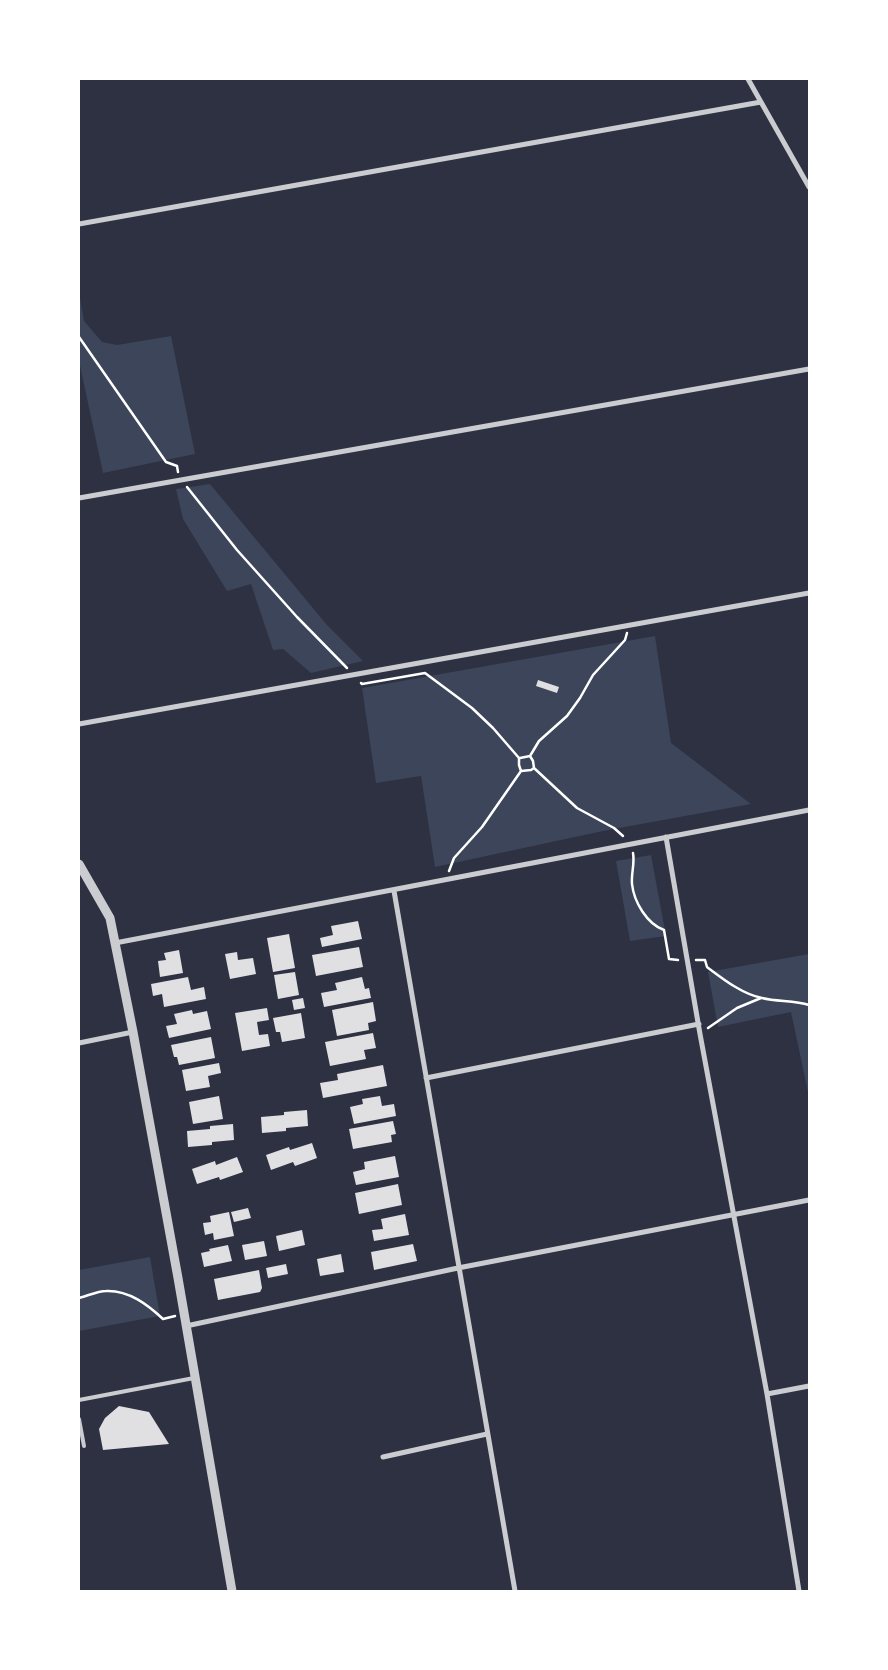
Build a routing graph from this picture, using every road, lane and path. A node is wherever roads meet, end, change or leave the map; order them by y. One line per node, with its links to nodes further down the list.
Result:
1 (748, 79): 2 (street)
2 (761, 102): 3 (street); 4 (street)
3 (809, 186)
4 (79, 224)
5 (79, 337): 7 (path)
6 (809, 369): 7 (street)
7 (180, 480): 8 (street); 11 (path)
8 (79, 498)
9 (809, 592): 10 (street)
10 (629, 625): 11 (street); 13 (path)
11 (353, 674): 12 (street); 14 (path)
12 (79, 724)
13 (530, 756): 14 (path); 15 (path)
14 (519, 758): 16 (path)
15 (534, 768): 16 (path); 19 (path)
16 (521, 771): 21 (path)
17 (809, 810): 18 (street)
18 (666, 837): 19 (street); 24 (street)
19 (631, 843): 21 (street); 24 (path)
20 (79, 864): 23 (street)
21 (446, 879): 22 (street)
22 (394, 890): 23 (street); 31 (street)
23 (115, 943): 28 (street)
24 (688, 961): 25 (path); 27 (street)
25 (761, 998): 26 (path); 29 (path)
26 (809, 1005)
27 (698, 1024): 29 (street); 31 (street)
28 (133, 1032): 30 (street); 36 (street)
29 (700, 1034): 33 (street)
30 (79, 1043)
31 (426, 1078): 34 (street)
32 (809, 1200): 33 (street)
33 (734, 1215): 34 (street); 40 (street)
34 (458, 1268): 37 (street); 43 (street)
35 (79, 1298): 36 (path)
36 (184, 1314): 37 (street)
37 (186, 1326): 38 (street)
38 (194, 1378): 41 (lane); 46 (street)
39 (809, 1386): 40 (street)
40 (768, 1394): 48 (street)
41 (79, 1400)
42 (79, 1419): 44 (lane)
43 (487, 1434): 45 (street); 47 (street)
44 (84, 1446)
45 (383, 1457)
46 (232, 1591)
47 (515, 1591)
48 (799, 1591)

